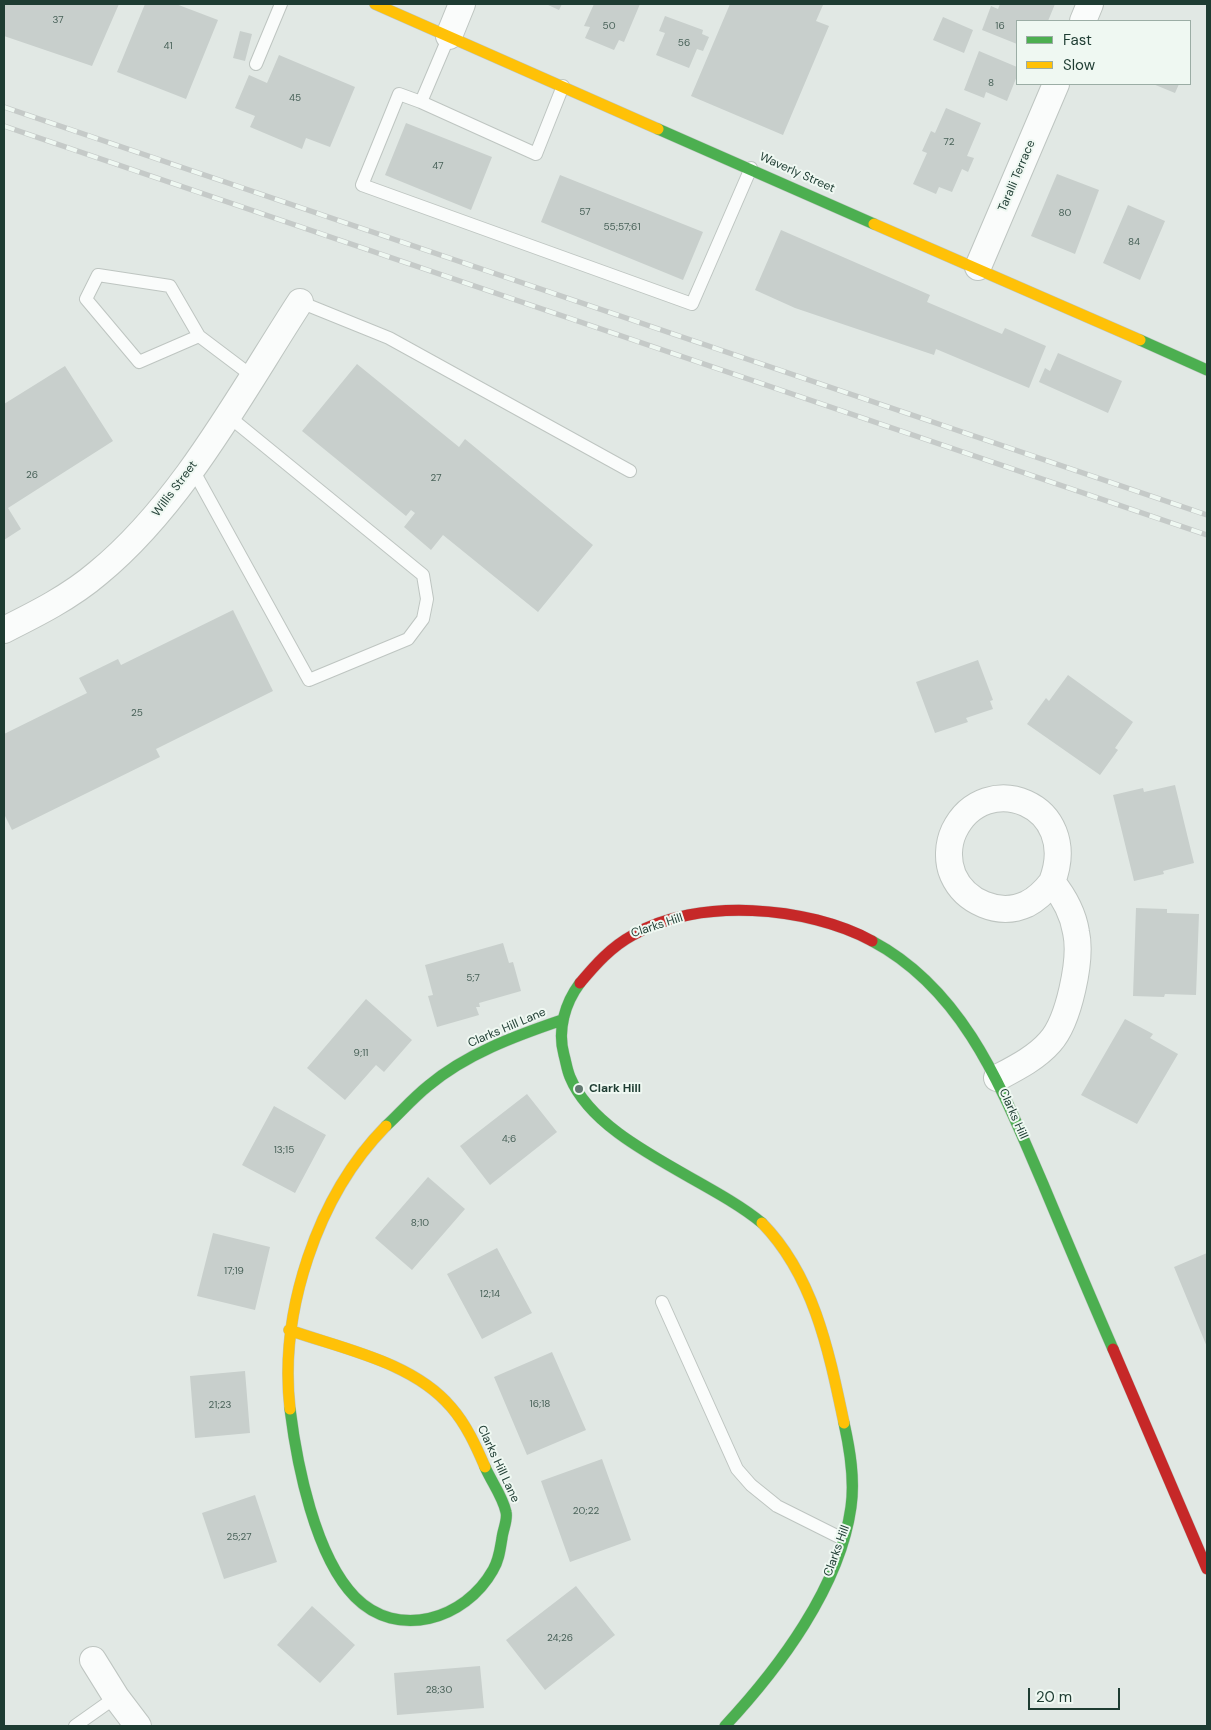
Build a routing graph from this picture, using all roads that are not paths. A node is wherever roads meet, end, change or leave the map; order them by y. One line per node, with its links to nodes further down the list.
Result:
1 (280, 4): 7 (lane)
2 (375, 4): 6 (street, Waverly Street)
3 (462, 4): 6 (street)
4 (1090, 4): 5 (street)
5 (1083, 20)
6 (449, 36): 9 (street, Waverly Street); 10 (lane)
7 (256, 64)
8 (1056, 85): 12 (street, Taralli Terrace)
9 (563, 86): 10 (lane); 11 (street, Waverly Street)
10 (421, 102): 11 (lane)
11 (751, 168): 12 (street, Waverly Street)
12 (978, 267): 15 (street, Waverly Street)
13 (300, 302): 16 (street, Willis Street); 19 (lane)
14 (199, 336): 14 (lane); 16 (lane)
15 (1207, 370)
16 (252, 376): 17 (street, Willis Street)
17 (227, 415): 18 (street, Willis Street); 18 (lane)
18 (192, 468): 20 (street, Willis Street)
19 (630, 471)
20 (4, 630)
21 (1052, 882): 21 (street); 23 (street)
22 (562, 1020): 23 (street, Clarks Hill); 25 (street, Clarks Hill Lane); 26 (street, Clarks Hill)
23 (997, 1078): 27 (street, Clarks Hill)
24 (662, 1302): 26 (lane)
25 (289, 1330): 25 (street, Clarks Hill Lane)
26 (843, 1539): 32 (street, Clarks Hill)
27 (1207, 1569)
28 (93, 1660): 29 (street)
29 (116, 1697): 30 (lane); 31 (street)
30 (75, 1726)
31 (138, 1726)
32 (725, 1726)

